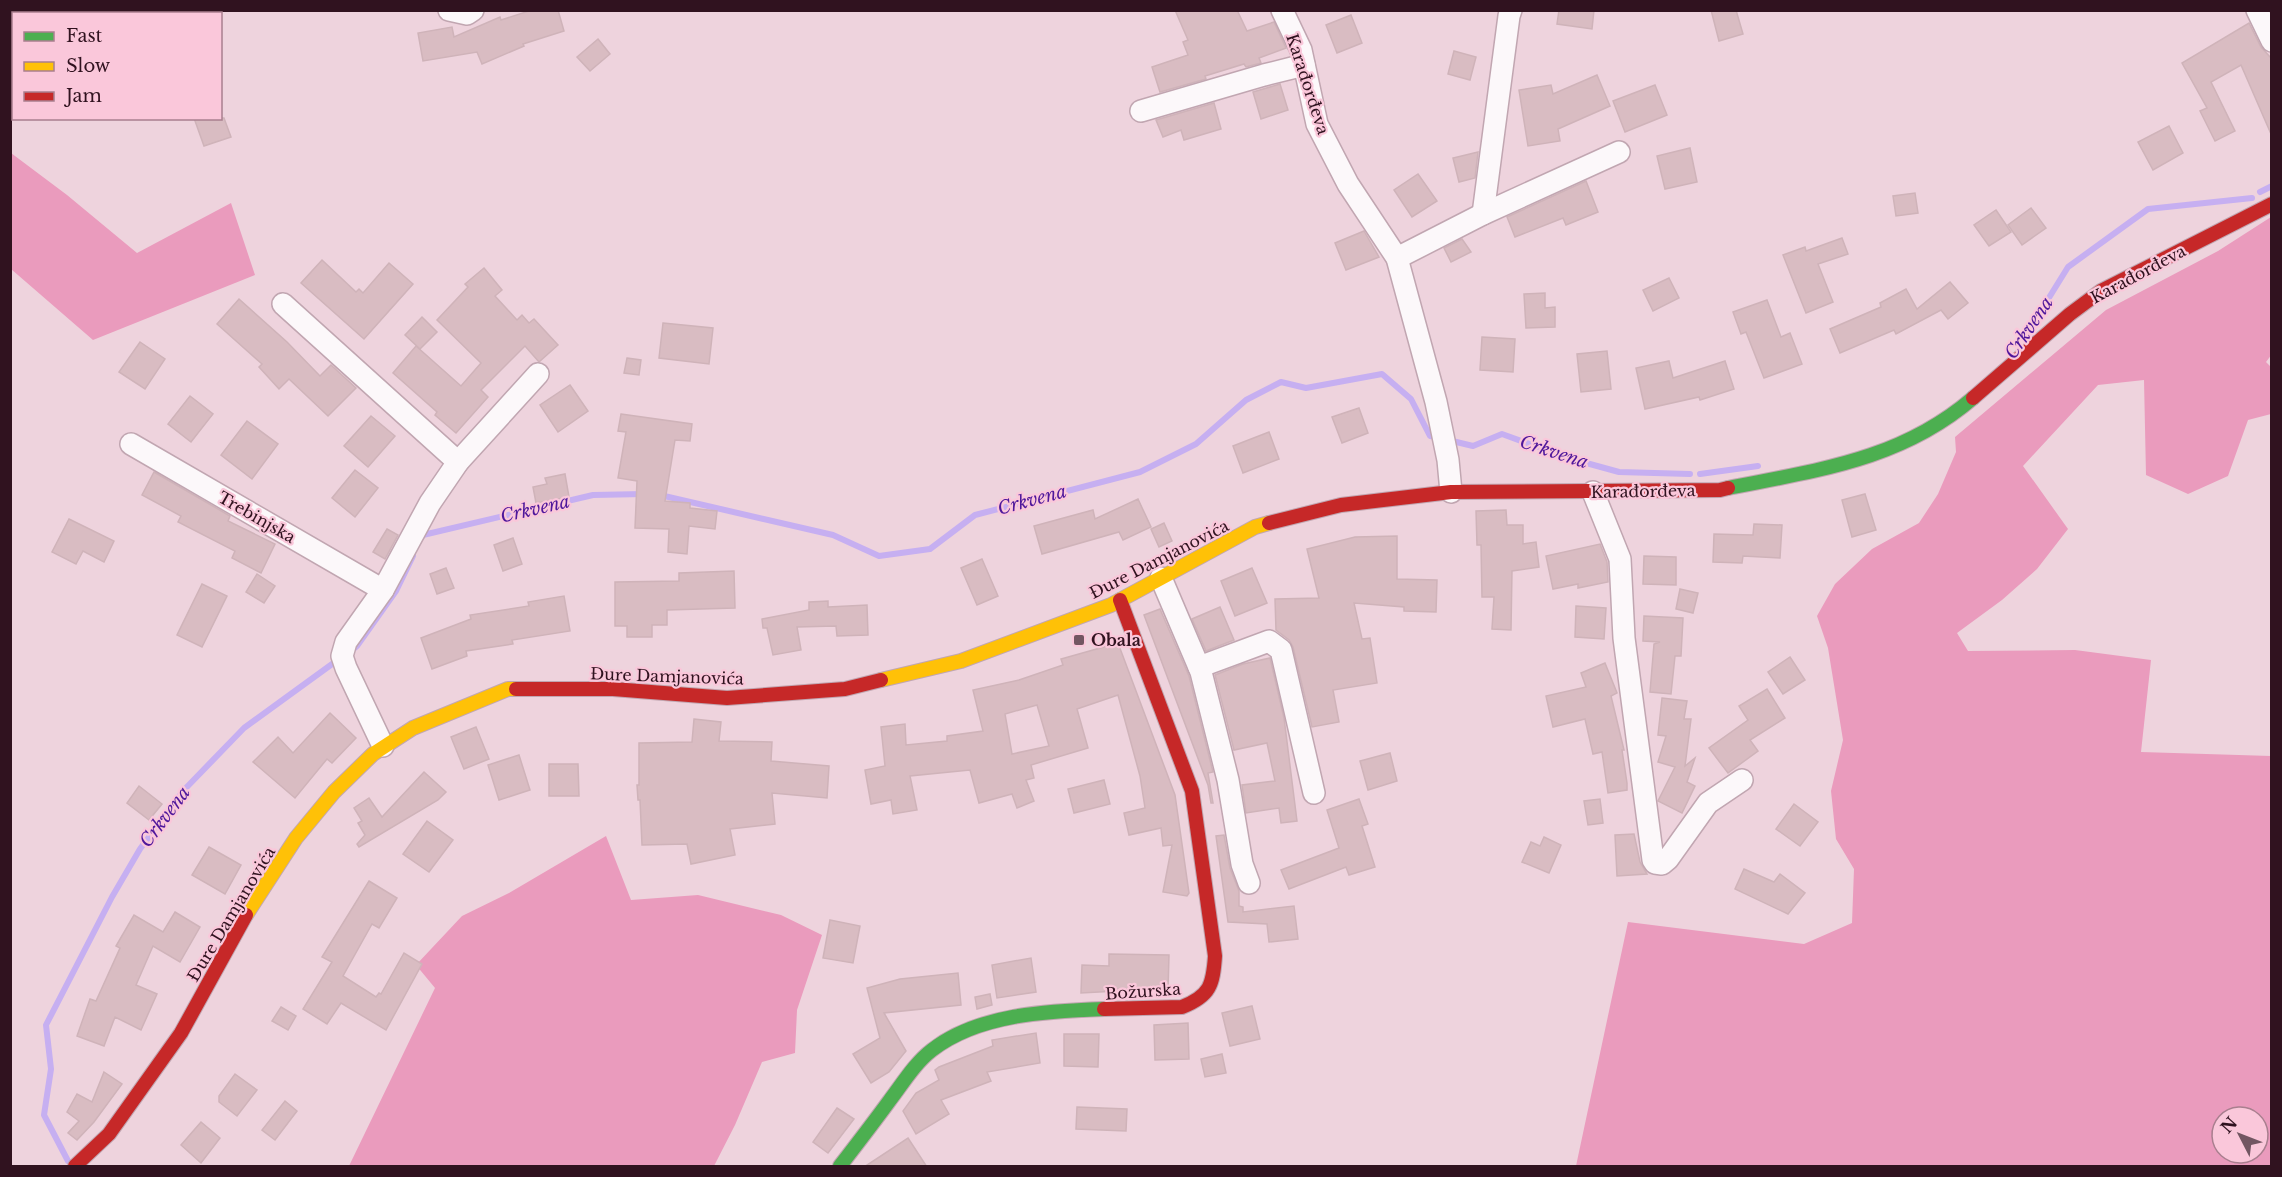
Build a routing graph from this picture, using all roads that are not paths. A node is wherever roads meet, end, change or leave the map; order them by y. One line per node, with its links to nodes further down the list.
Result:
1 (449, 10): 2 (street)
2 (473, 10)
3 (1282, 10): 7 (street, Karađorđeva)
4 (1511, 10): 11 (street)
5 (2257, 10): 6 (street)
6 (2271, 41)
7 (1304, 65): 8 (street); 12 (street, Karađorđeva)
8 (1141, 111)
9 (1619, 152): 11 (street)
10 (2271, 204): 18 (main road, Karađorđeva)
11 (1483, 214): 12 (street)
12 (1397, 258): 17 (street, Karađorđeva)
13 (283, 304): 16 (street)
14 (538, 374): 16 (street)
15 (132, 444): 20 (street, Trebinjska)
16 (458, 462): 20 (street)
17 (1451, 492): 18 (main road, Karađorđeva); 19 (main road, Đure Damjanovića)
18 (1593, 492): 24 (street)
19 (1161, 578): 21 (main road, Đure Damjanovića); 22 (street)
20 (383, 590): 23 (street)
21 (1120, 600): 23 (main road, Đure Damjanovića); 30 (main road, Božurska)
22 (1199, 667): 25 (street); 26 (street)
23 (383, 746): 27 (main road, Đure Damjanovića)
24 (1742, 780)
25 (1314, 793)
26 (1249, 883)
27 (109, 1134): 28 (street)
28 (97, 1160): 29 (main road)
29 (75, 1167)
30 (840, 1167)

